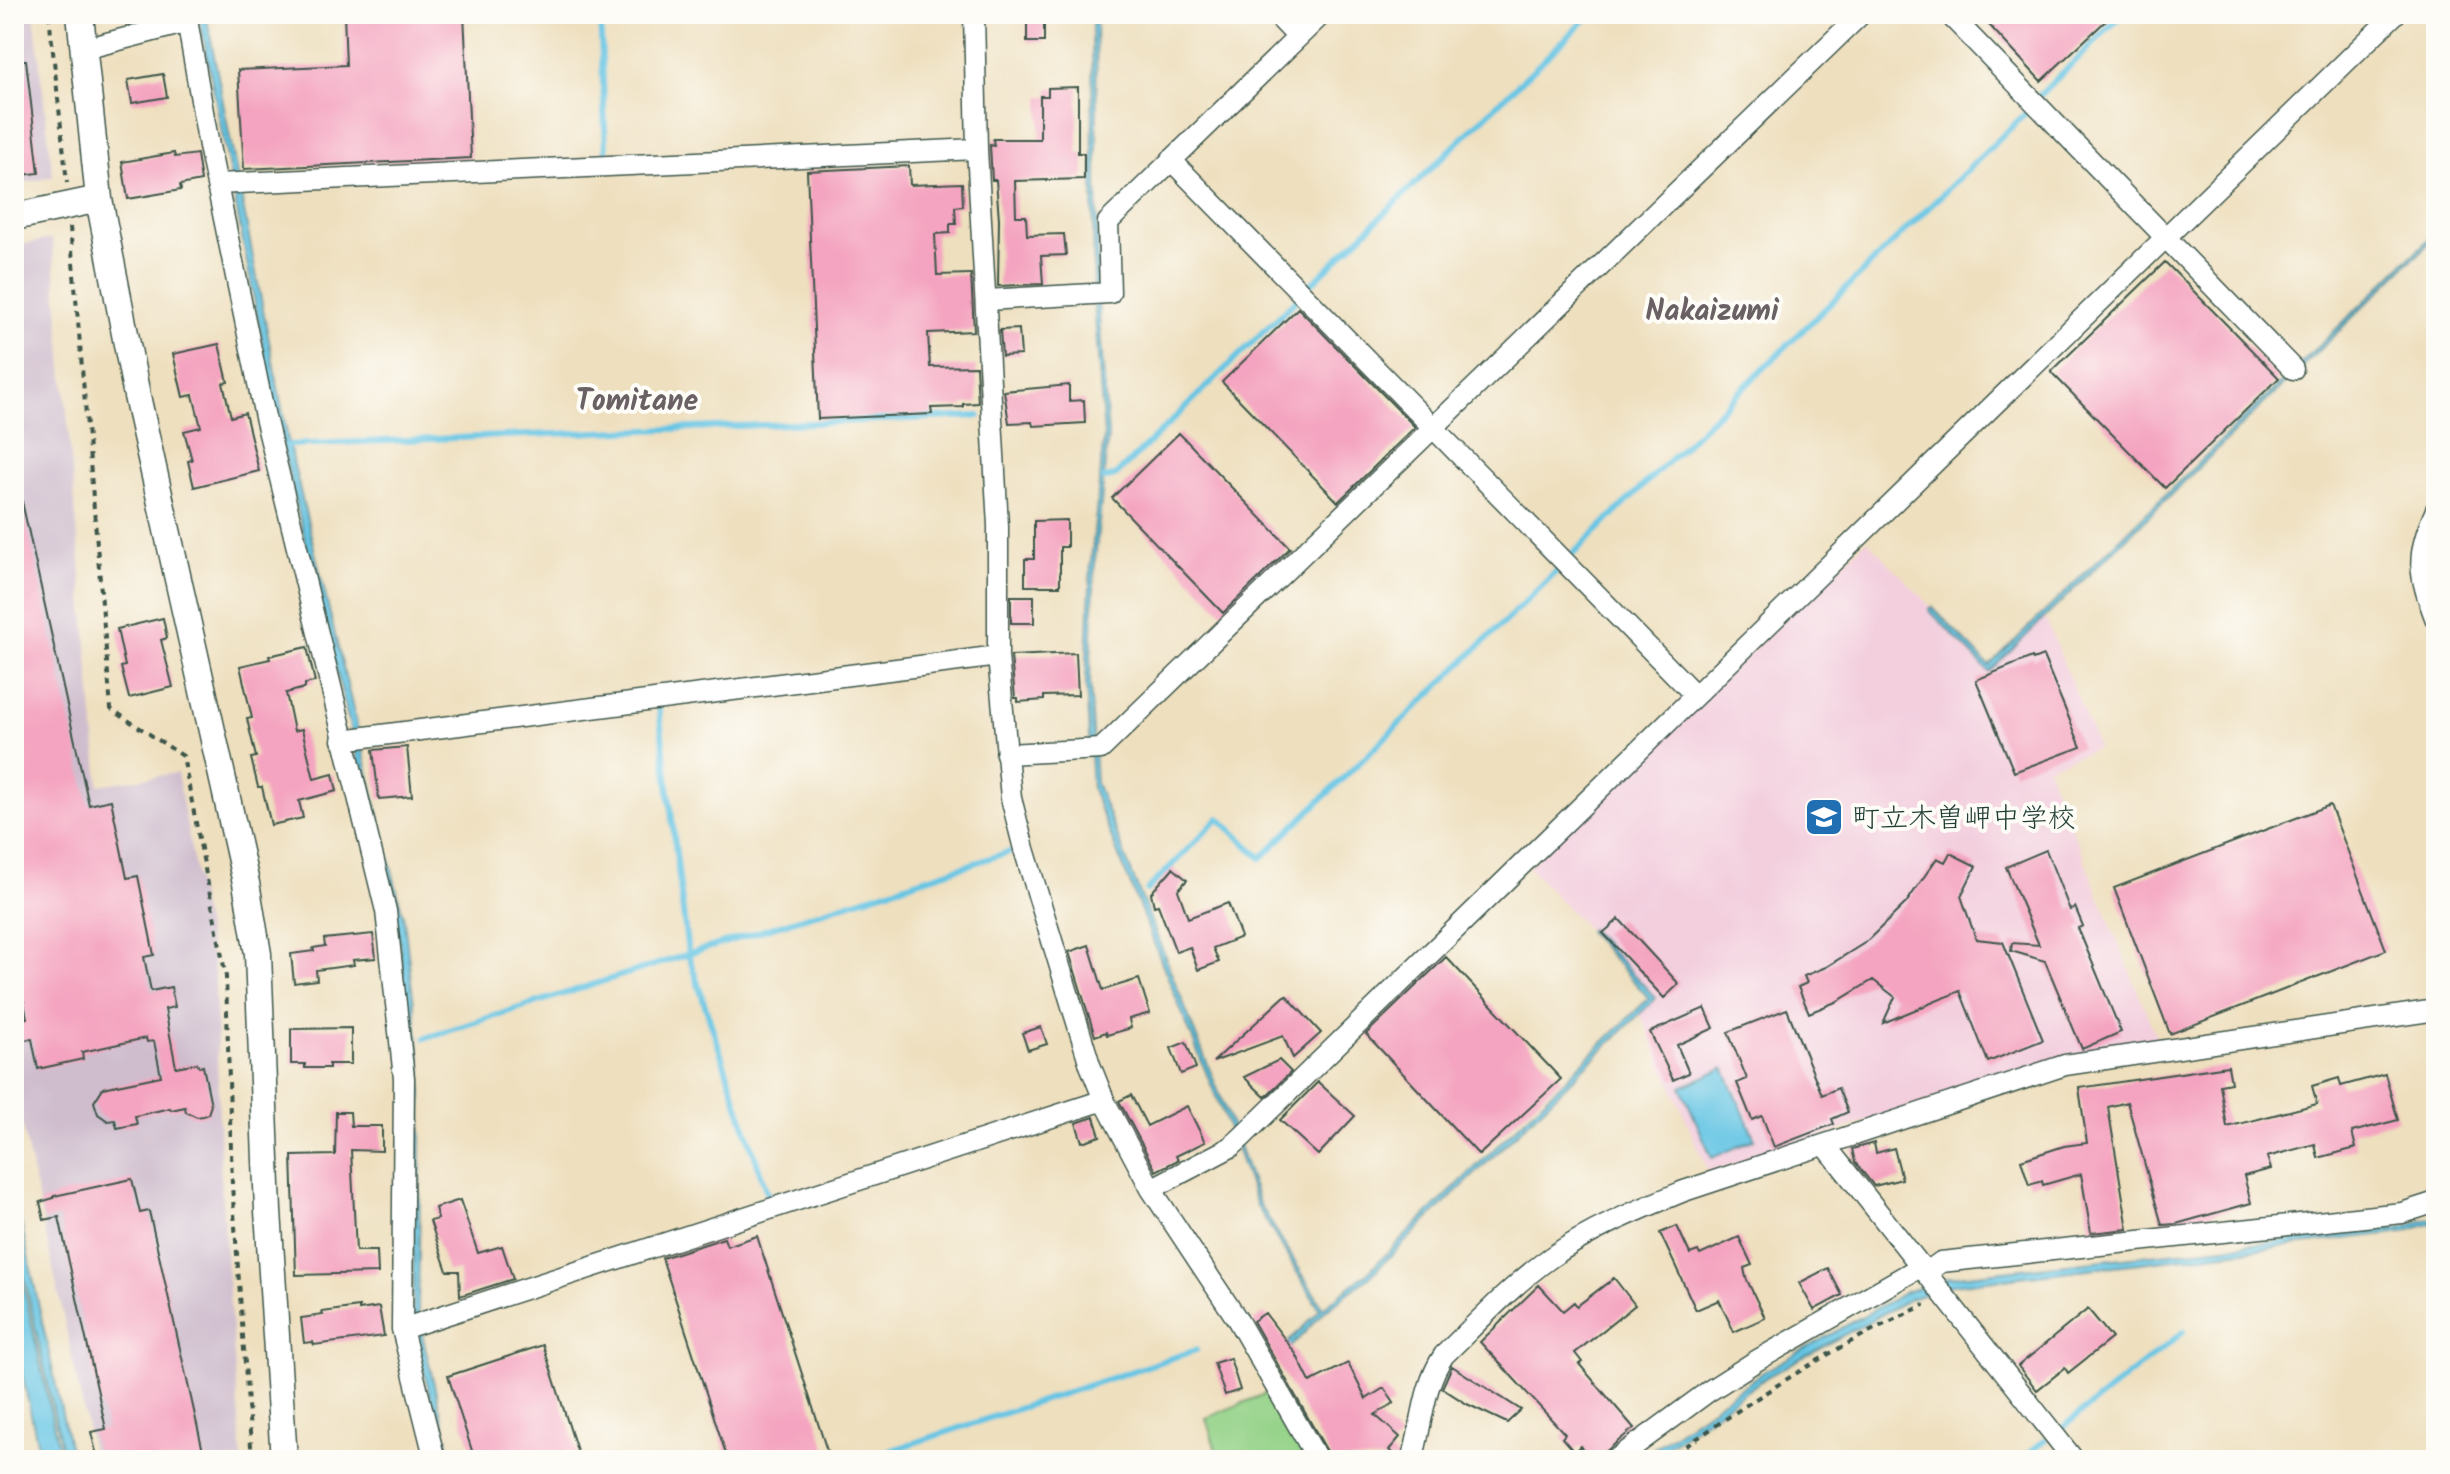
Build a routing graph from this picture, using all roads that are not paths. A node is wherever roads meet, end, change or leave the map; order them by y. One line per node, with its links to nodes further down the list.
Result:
1 (80, 14): 10 (street)
2 (974, 14): 11 (street)
3 (1276, 14): 9 (street)
4 (1322, 14): 9 (street)
5 (1861, 14): 19 (street)
6 (1949, 14): 16 (street)
7 (2395, 14): 16 (street)
8 (187, 18): 10 (street); 13 (street)
9 (1298, 37): 12 (street)
10 (84, 49): 14 (street)
11 (977, 149): 13 (street); 17 (street)
12 (1171, 160): 17 (street); 19 (street)
13 (228, 184): 24 (street)
14 (99, 199): 15 (street); 33 (street)
15 (14, 217)
16 (2165, 237): 18 (street); 23 (street)
17 (986, 300): 22 (street)
18 (2293, 369)
19 (1434, 428): 23 (street); 25 (street)
20 (2436, 510): 21 (street)
21 (2436, 620)
22 (998, 656): 24 (street); 25 (street)
23 (1695, 695): 29 (street)
24 (353, 738): 32 (street)
25 (1006, 754): 27 (street)
26 (2436, 1010): 28 (street)
27 (1104, 1100): 29 (street); 32 (street)
28 (1825, 1145): 31 (street); 36 (street)
29 (1151, 1189): 35 (street)
30 (2436, 1202): 31 (street)
31 (1933, 1280): 37 (street); 38 (street)
32 (412, 1325): 34 (street)
33 (284, 1460)
34 (435, 1460)
35 (1318, 1460)
36 (1412, 1460)
37 (1615, 1460)
38 (2074, 1460)

